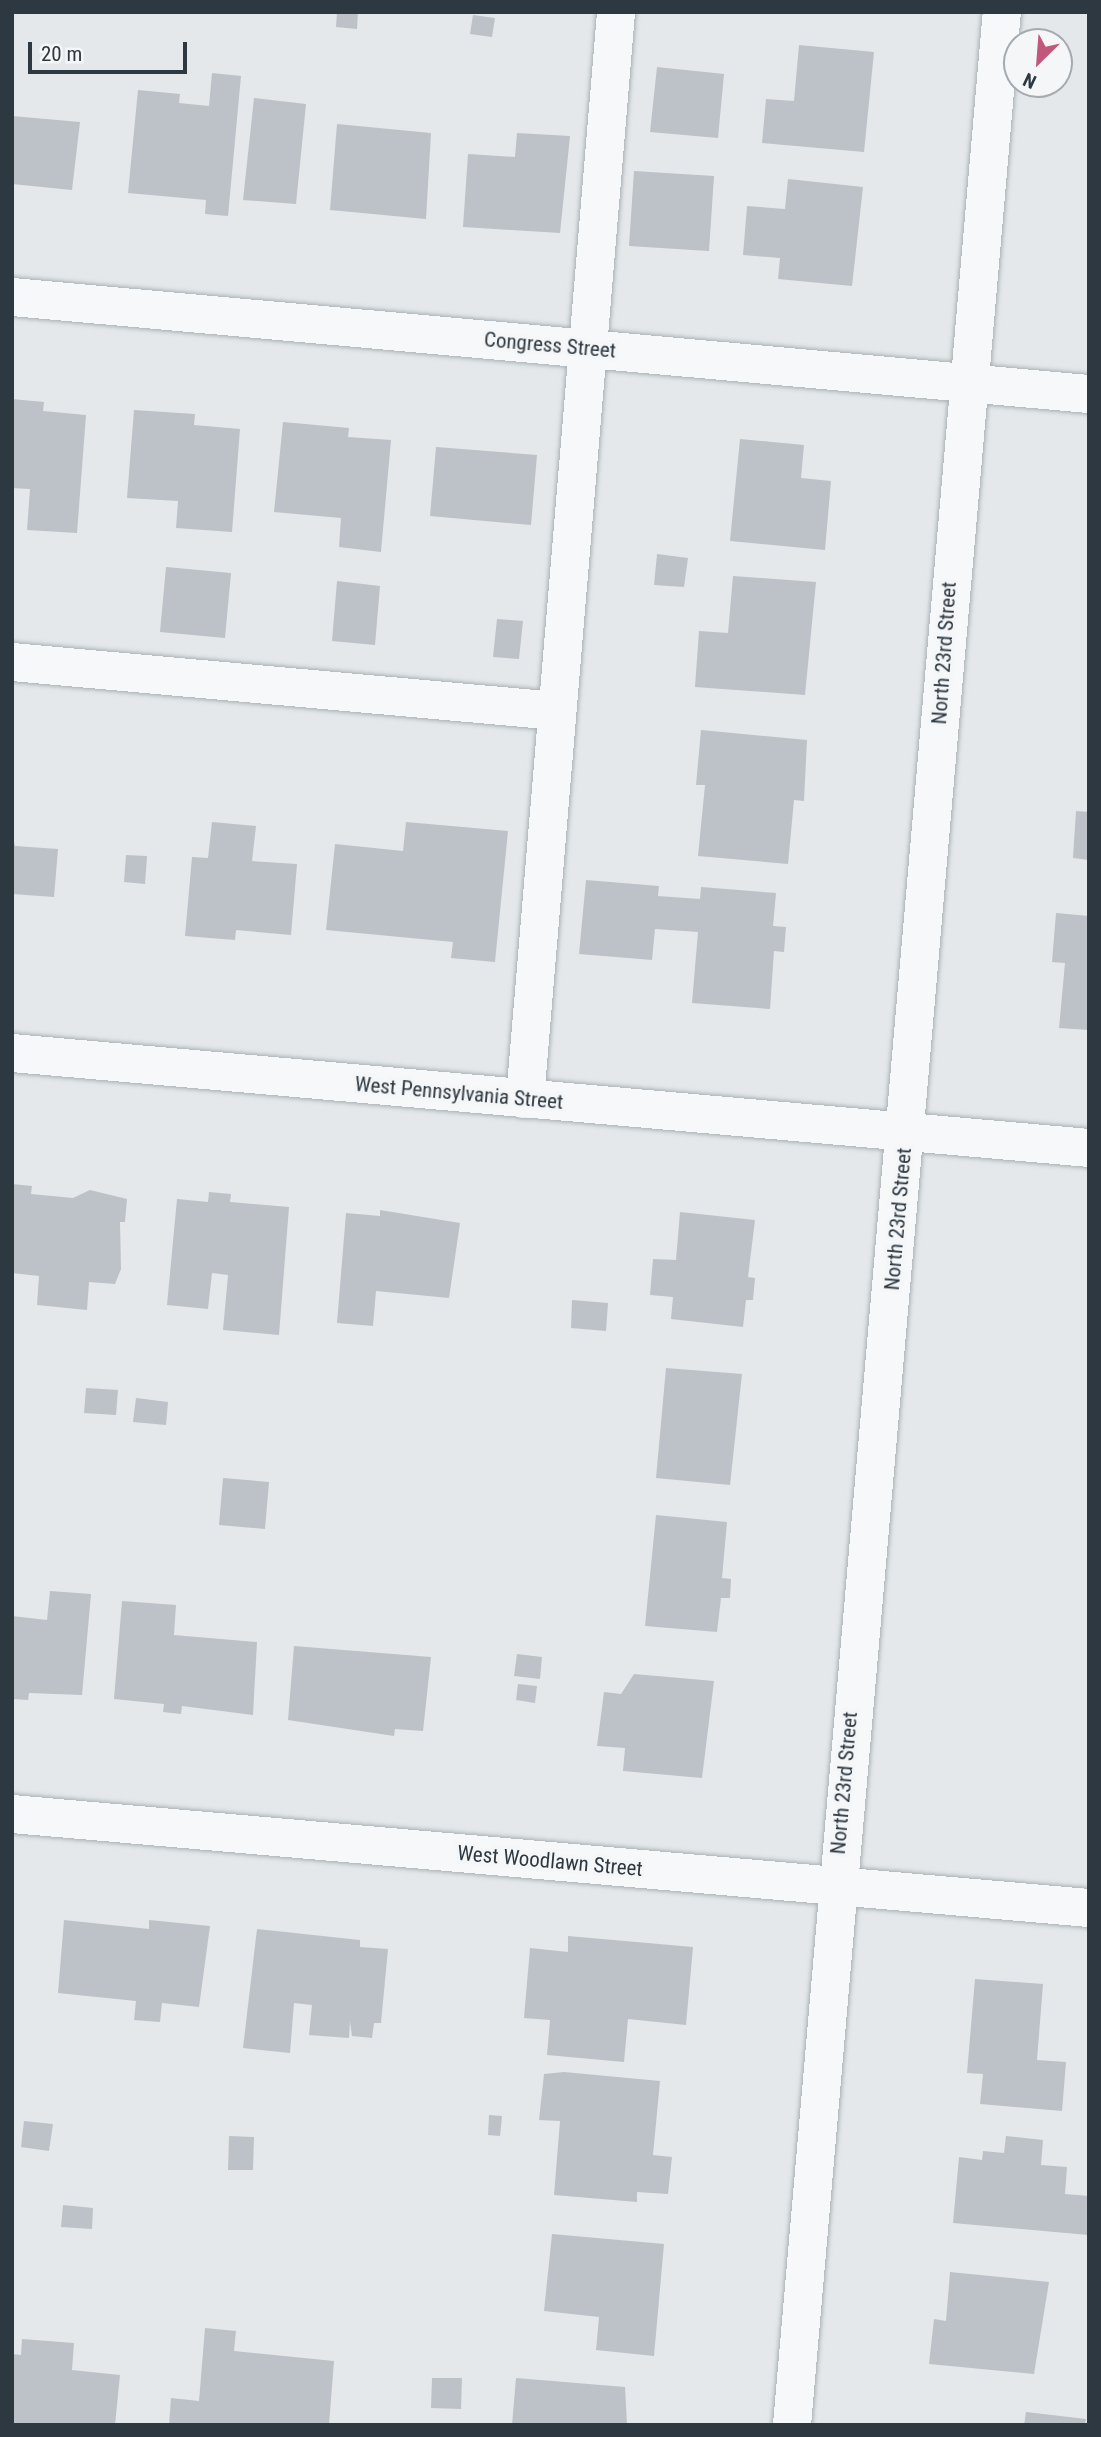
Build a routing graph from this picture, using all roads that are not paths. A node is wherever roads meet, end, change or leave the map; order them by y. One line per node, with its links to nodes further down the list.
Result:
1 (617, 12): 4 (street)
2 (1002, 12): 5 (street, North 23rd Street)
3 (12, 297): 4 (street, Congress Street)
4 (588, 349): 5 (street, Congress Street); 8 (street)
5 (965, 382): 6 (street, Congress Street); 11 (street, North 23rd Street)
6 (1089, 394)
7 (12, 662): 8 (street)
8 (557, 712): 10 (street)
9 (12, 1054): 10 (street, West Pennsylvania Street)
10 (525, 1099): 11 (street, West Pennsylvania Street)
11 (906, 1132): 12 (street, West Pennsylvania Street); 14 (street, North 23rd Street)
12 (1089, 1148)
13 (12, 1814): 14 (street, West Woodlawn Street)
14 (834, 1886): 15 (street, West Woodlawn Street); 16 (street, North 23rd Street)
15 (1089, 1908)
16 (792, 2425)

